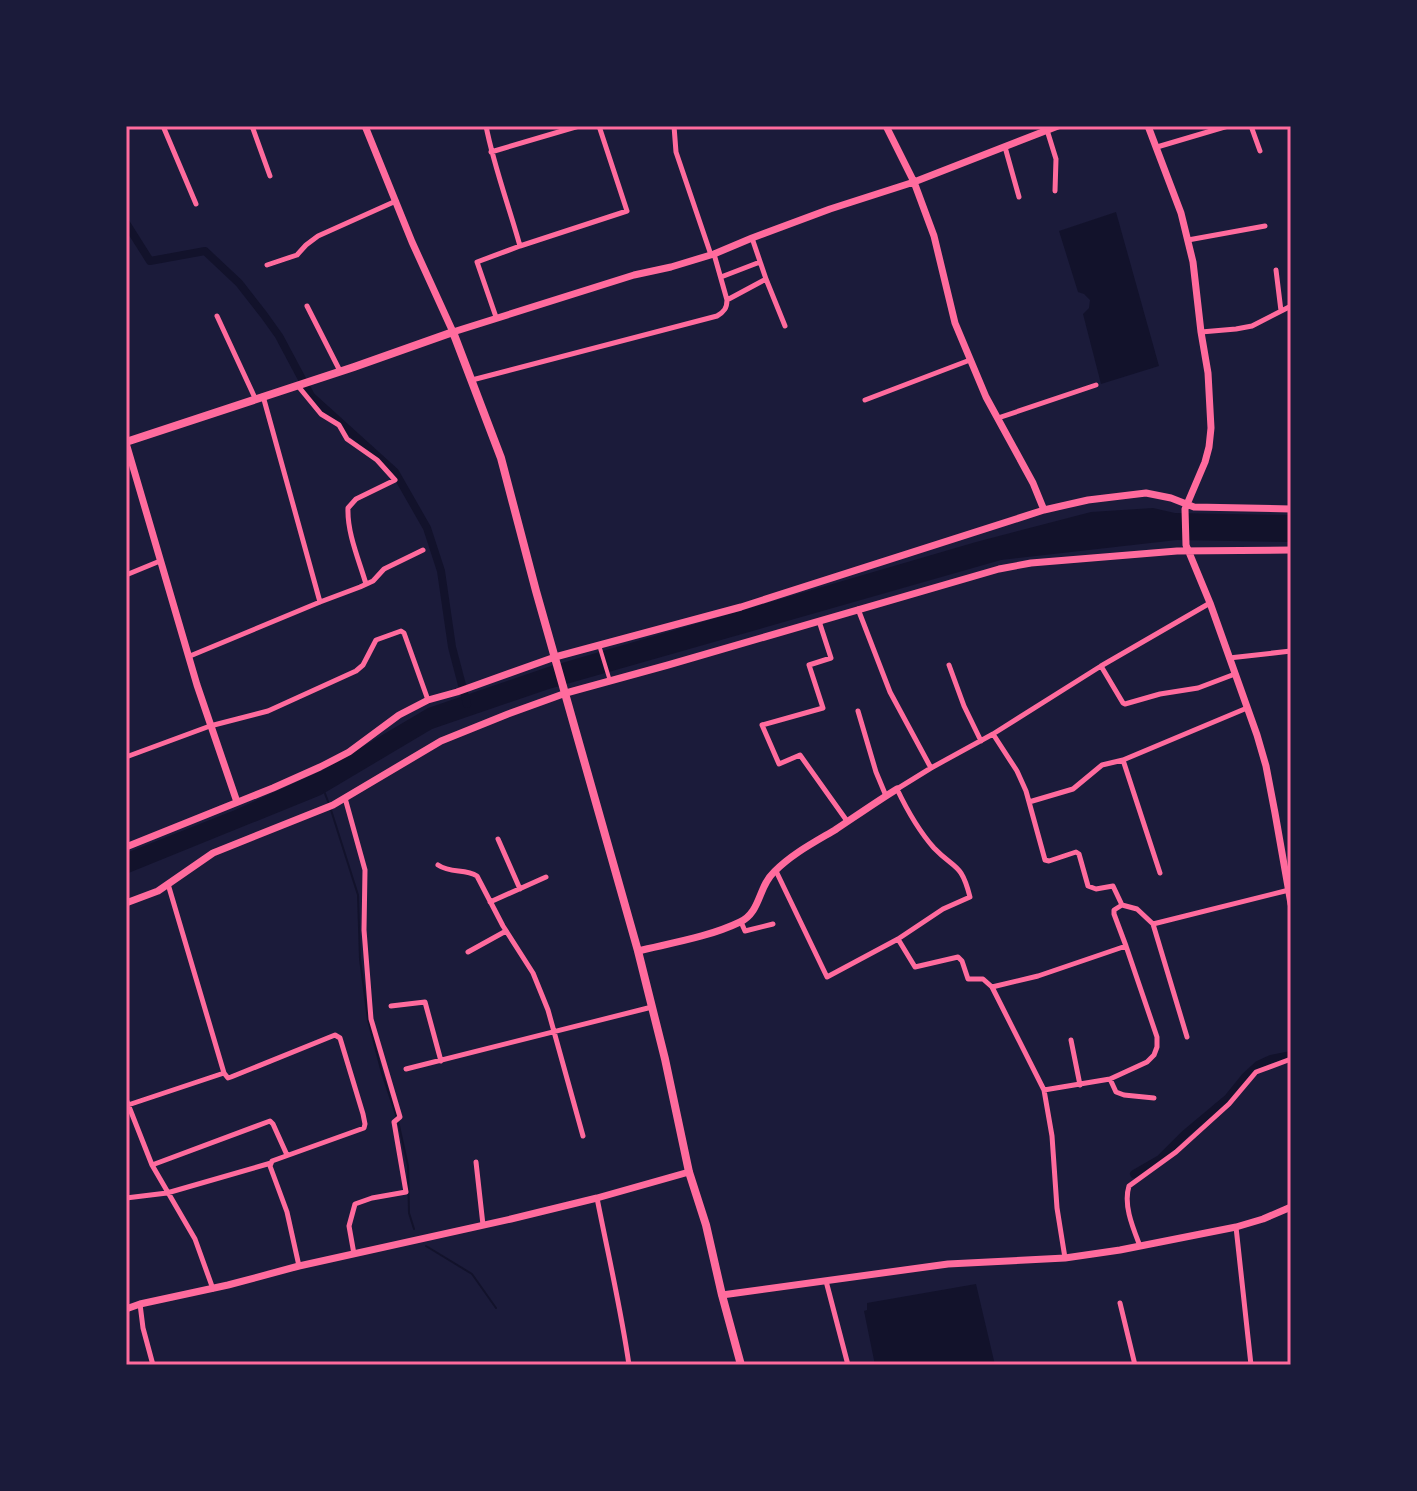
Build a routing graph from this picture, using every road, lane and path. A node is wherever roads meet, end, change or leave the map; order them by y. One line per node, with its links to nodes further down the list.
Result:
1 (163, 126): 23 (street)
2 (252, 126): 18 (street)
3 (365, 126): 22 (main road)
4 (486, 126): 17 (street)
5 (579, 126): 17 (street)
6 (599, 126): 27 (street)
7 (674, 126): 28 (street)
8 (886, 126): 19 (main road)
9 (1058, 126): 13 (main road)
10 (1148, 126): 15 (main road)
11 (1228, 126): 15 (street)
12 (1251, 126): 16 (street)
13 (1047, 130): 14 (main road); 20 (street)
14 (1005, 147): 19 (main road); 21 (street)
15 (1157, 147): 26 (main road)
16 (1260, 151)
17 (491, 152): 27 (street)
18 (270, 176)
19 (914, 182): 25 (main road); 43 (main road)
20 (1055, 191)
21 (1019, 197)
22 (396, 201): 30 (street); 41 (main road)
23 (196, 204)
24 (1265, 226): 26 (street)
25 (752, 238): 28 (main road); 29 (street)
26 (1188, 240): 42 (main road)
27 (520, 246): 39 (street)
28 (713, 254): 32 (street); 39 (main road)
29 (760, 262): 32 (street); 33 (street)
30 (267, 265)
31 (1276, 270): 37 (street)
32 (721, 277): 34 (street)
33 (766, 279): 34 (street); 40 (street)
34 (727, 300): 45 (street)
35 (307, 306): 44 (street)
36 (1291, 306): 37 (street)
37 (1281, 311): 42 (street)
38 (217, 316): 48 (street)
39 (496, 317): 41 (main road)
40 (785, 326)
41 (453, 332): 44 (main road); 45 (main road)
42 (1201, 332): 52 (main road)
43 (970, 360): 49 (street); 50 (main road)
44 (340, 371): 46 (main road)
45 (472, 380): 69 (main road)
46 (298, 385): 48 (main road); 60 (street)
47 (1096, 385): 50 (street)
48 (259, 397): 51 (main road); 61 (street)
49 (865, 400)
50 (997, 419): 54 (main road)
51 (126, 442): 58 (main road)
52 (1186, 507): 53 (main road); 54 (main road); 55 (main road)
53 (1291, 509)
54 (1044, 510): 65 (main road)
55 (1187, 547): 57 (main road); 62 (main road); 63 (main road)
56 (423, 550): 60 (street)
57 (1291, 550)
58 (160, 561): 59 (street); 67 (main road)
59 (126, 575)
60 (366, 584): 61 (street)
61 (320, 602): 67 (street)
62 (1210, 603): 68 (main road); 71 (street)
63 (858, 609): 64 (main road); 83 (street)
64 (819, 621): 73 (main road); 89 (street)
65 (600, 648): 69 (main road); 73 (street)
66 (1291, 651): 68 (street)
67 (190, 656): 78 (main road)
68 (1228, 658): 72 (main road)
69 (555, 659): 74 (main road); 75 (main road)
70 (949, 665): 80 (street)
71 (1101, 666): 72 (street); 79 (street)
72 (1235, 674): 76 (main road)
73 (608, 677): 74 (main road)
74 (565, 691): 86 (main road); 110 (main road)
75 (428, 700): 78 (street); 87 (main road)
76 (1247, 708): 82 (street); 93 (main road)
77 (858, 711): 85 (street)
78 (210, 726): 81 (street); 87 (main road)
79 (993, 734): 80 (street); 88 (street)
80 (981, 741): 83 (street)
81 (126, 757)
82 (1123, 760): 88 (street); 95 (street)
83 (931, 768): 84 (street)
84 (897, 789): 85 (main road); 108 (street)
85 (886, 796): 89 (main road)
86 (345, 798): 97 (main road); 140 (street)
87 (237, 802): 91 (main road)
88 (1029, 802): 103 (street)
89 (847, 821): 94 (main road)
90 (498, 839): 98 (street)
91 (126, 847)
92 (438, 865): 100 (street)
93 (1288, 866): 99 (main road)
94 (775, 870): 104 (main road); 108 (street)
95 (1160, 873)
96 (546, 877): 98 (street)
97 (168, 884): 101 (main road); 121 (street)
98 (520, 889): 100 (street)
99 (1289, 890): 102 (main road); 106 (street)
100 (490, 902): 107 (street)
101 (126, 903)
102 (1291, 904)
103 (1122, 905): 106 (street); 109 (street)
104 (741, 922): 105 (street); 110 (main road)
105 (773, 924)
106 (1153, 924): 116 (street)
107 (506, 931): 111 (street); 115 (street)
108 (898, 939): 112 (street)
109 (1126, 946): 112 (street); 122 (street)
110 (638, 951): 114 (main road)
111 (468, 952)
112 (992, 987): 124 (street)
113 (391, 1006): 119 (street)
114 (652, 1007): 115 (street); 132 (main road)
115 (554, 1032): 119 (street); 127 (street)
116 (1187, 1037)
117 (1071, 1040): 123 (street)
118 (1291, 1059): 139 (street)
119 (441, 1061): 120 (street)
120 (406, 1069)
121 (224, 1073): 126 (street); 128 (street)
122 (1110, 1079): 123 (street); 125 (street)
123 (1080, 1085): 124 (street)
124 (1044, 1090): 141 (street)
125 (1154, 1098)
126 (127, 1102): 131 (street)
127 (583, 1136)
128 (287, 1155): 130 (street); 131 (street)
129 (476, 1162): 137 (street)
130 (271, 1163): 133 (street); 142 (street)
131 (152, 1165): 133 (street)
132 (689, 1172): 135 (main road); 145 (main road)
133 (167, 1193): 134 (street); 144 (street)
134 (126, 1198)
135 (597, 1198): 137 (main road); 150 (street)
136 (1291, 1207): 138 (main road)
137 (483, 1225): 140 (main road)
138 (1236, 1227): 139 (main road); 154 (street)
139 (1140, 1246): 141 (main road)
140 (354, 1254): 142 (main road)
141 (1065, 1258): 143 (main road)
142 (299, 1266): 144 (main road)
143 (825, 1280): 145 (main road); 152 (street)
144 (213, 1289): 147 (main road)
145 (722, 1295): 151 (main road)
146 (1120, 1303): 153 (street)
147 (140, 1304): 148 (main road); 149 (street)
148 (126, 1309)
149 (153, 1365)
150 (629, 1365)
151 (741, 1365)
152 (848, 1365)
153 (1135, 1365)
154 (1251, 1365)

